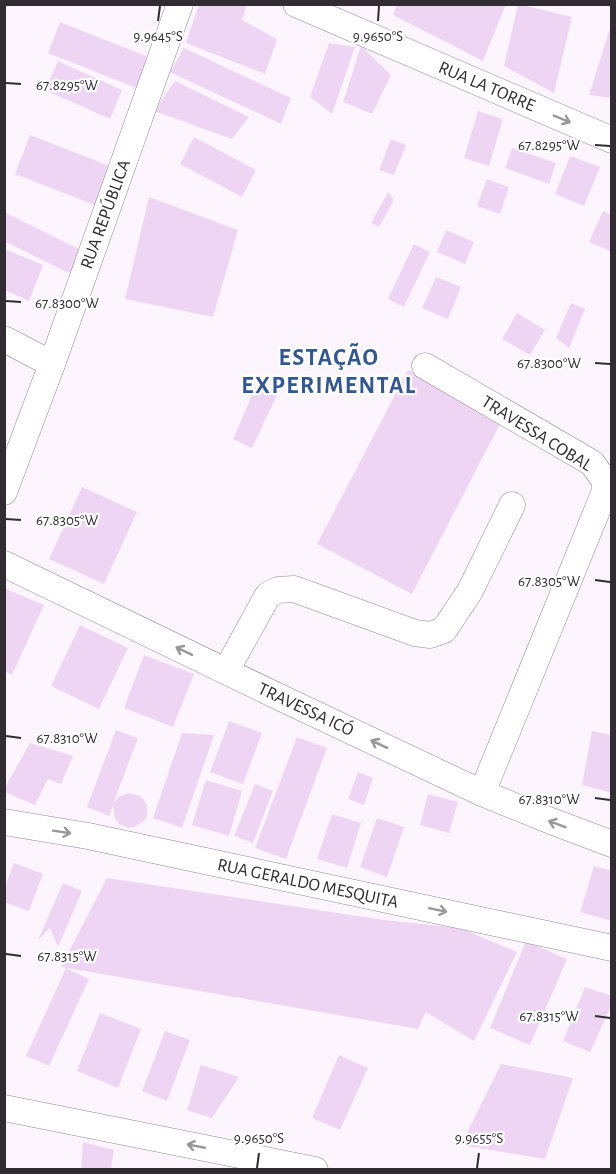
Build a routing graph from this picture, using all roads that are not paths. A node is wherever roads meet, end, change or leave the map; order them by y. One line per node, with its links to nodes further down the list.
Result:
1 (180, 4): 5 (street, RUA REPÚBLICA)
2 (296, 4): 3 (street, RUA LA TORRE, one-way to 3)
3 (612, 140)
4 (4, 339): 5 (street)
5 (52, 364): 7 (street, RUA REPÚBLICA)
6 (425, 366): 11 (street, TRAVESSA COBAL)
7 (4, 492)
8 (512, 505): 10 (street)
9 (4, 564): 10 (street, TRAVESSA ICÓ, one-way to 9)
10 (226, 671): 11 (street, TRAVESSA ICÓ, one-way to 10)
11 (482, 793): 13 (street, TRAVESSA ICÓ, one-way to 11)
12 (4, 822): 14 (street, RUA GERALDO MESQUITA, one-way to 14)
13 (612, 844)
14 (612, 948)
15 (4, 1108): 16 (street, one-way to 15)
16 (315, 1170)

